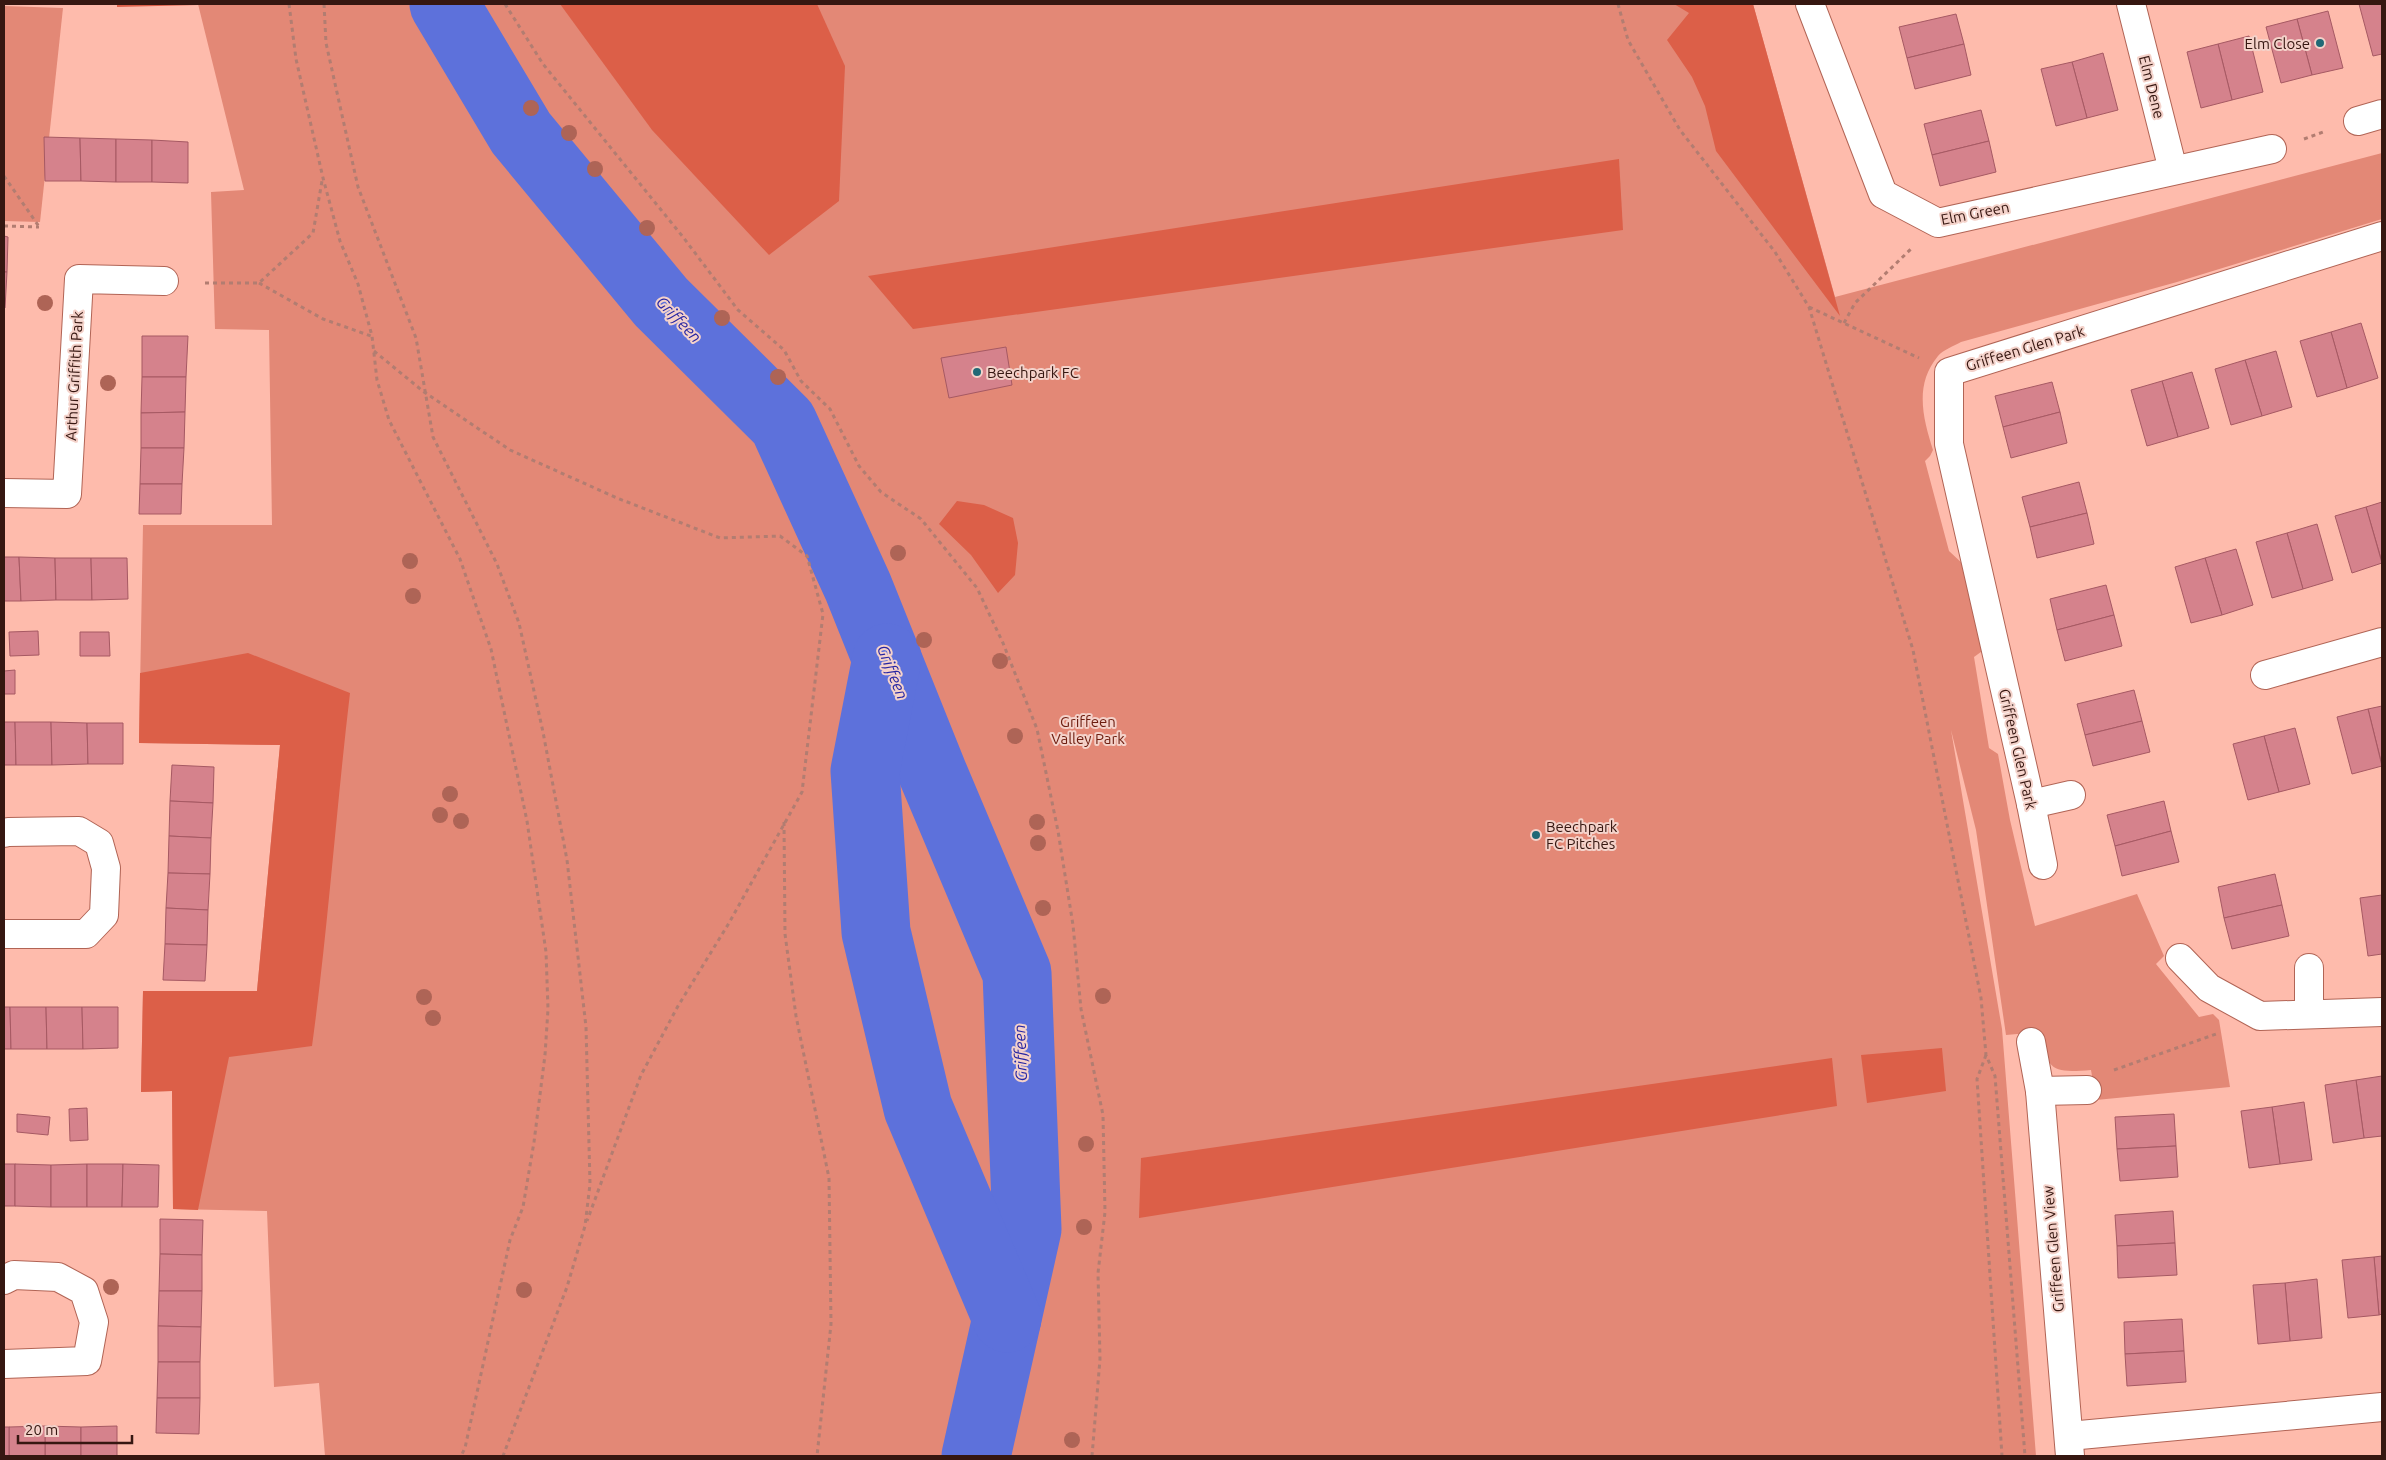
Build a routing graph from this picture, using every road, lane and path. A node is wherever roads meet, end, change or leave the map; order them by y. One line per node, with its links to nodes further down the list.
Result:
1 (289, 4): 11 (path)
2 (324, 4): 23 (path)
3 (505, 4): 50 (path)
4 (1618, 4): 18 (path)
5 (1810, 4): 12 (street, Elm Green)
6 (2131, 4): 9 (street, Elm Dene)
7 (2370, 117): 8 (path)
8 (2272, 149): 9 (street, Elm Green)
9 (2173, 170): 12 (street, Elm Green)
10 (4, 176): 13 (path)
11 (323, 178): 17 (path); 20 (path)
12 (1938, 223): 19 (path)
13 (4, 226)
14 (2382, 236): 22 (street, Griffeen Glen Park)
15 (164, 281): 24 (street, Arthur Griffith Park)
16 (205, 283): 17 (path)
17 (259, 283): 20 (path)
18 (1809, 307): 19 (path); 39 (path)
19 (1844, 323): 22 (path)
20 (372, 336): 21 (path)
21 (374, 350): 23 (path); 47 (path)
22 (1949, 372): 28 (street, Griffeen Glen Park)
23 (424, 392): 29 (path); 42 (path)
24 (4, 493)
25 (2382, 642): 26 (street)
26 (2266, 675)
27 (2071, 795): 28 (street)
28 (2031, 804): 31 (street, Griffeen Glen Park)
29 (784, 822): 42 (path); 49 (path)
30 (4, 833): 32 (street)
31 (2043, 865)
32 (4, 934)
33 (2180, 958): 36 (street)
34 (2309, 968): 36 (street)
35 (2382, 1012): 36 (street)
36 (2309, 1014)
37 (2224, 1031): 40 (path)
38 (2032, 1042): 41 (street, Griffeen Glen View)
39 (1986, 1055): 51 (path); 52 (path)
40 (2088, 1090): 41 (street)
41 (2040, 1091): 46 (street, Griffeen Glen View)
42 (585, 1226): 48 (path)
43 (4, 1280): 44 (street)
44 (4, 1364)
45 (2382, 1407): 46 (street)
46 (2069, 1446)
47 (461, 1456)
48 (503, 1456)
49 (817, 1456)
50 (1092, 1456)
51 (2002, 1456)
52 (2025, 1456)

